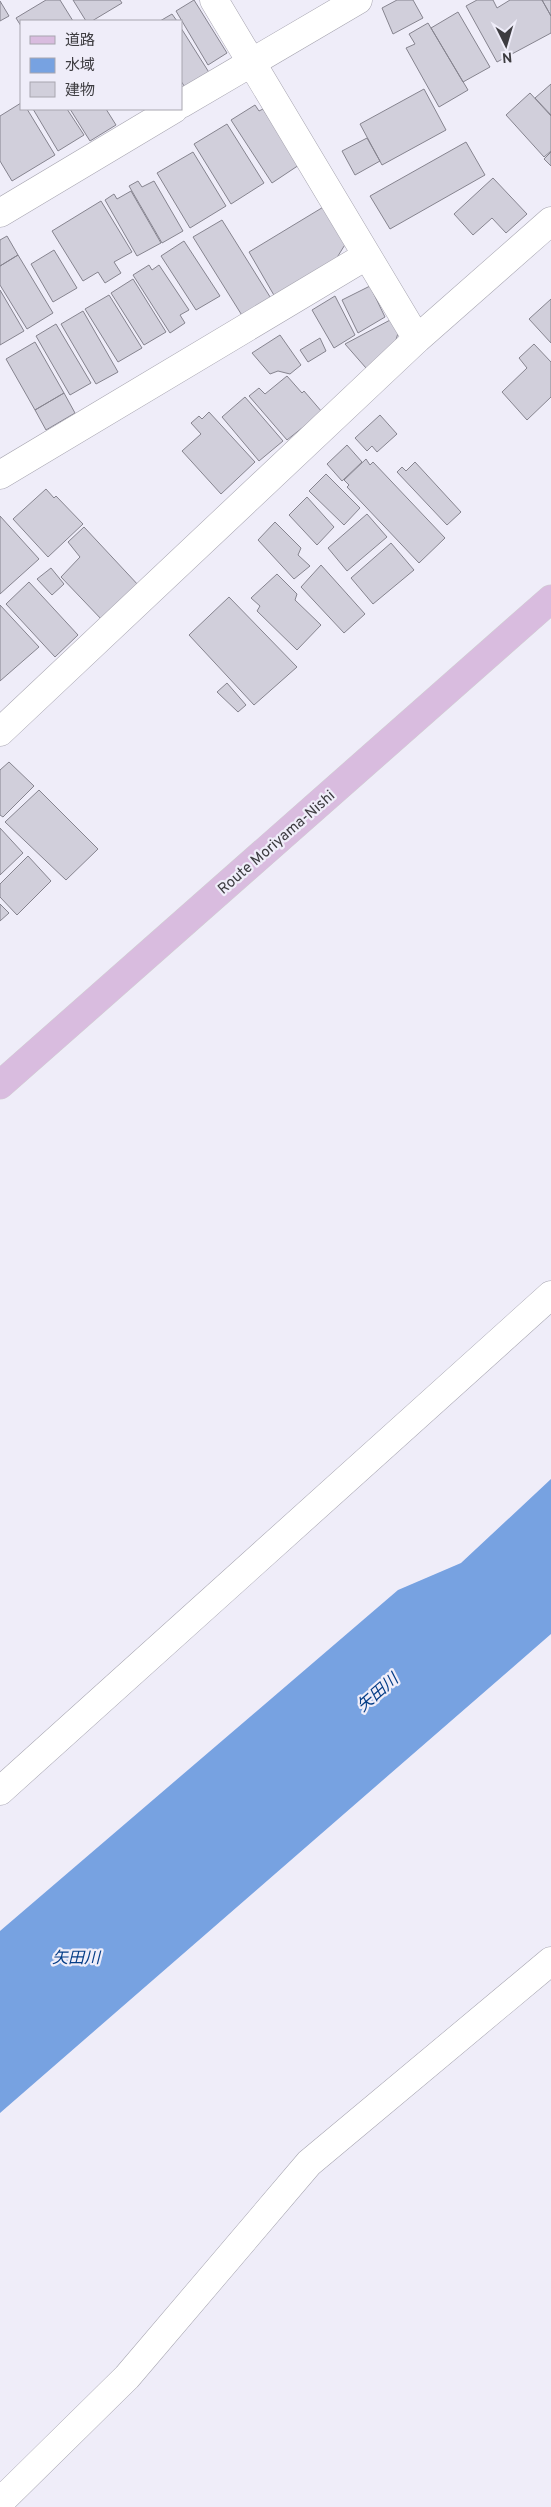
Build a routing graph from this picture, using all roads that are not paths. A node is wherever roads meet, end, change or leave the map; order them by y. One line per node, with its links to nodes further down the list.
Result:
1 (214, 0): 3 (street)
2 (358, 0): 3 (street)
3 (252, 63): 4 (street); 8 (street)
4 (182, 103)
5 (172, 110): 6 (street)
6 (0, 212)
7 (551, 222): 9 (street)
8 (366, 256): 9 (street); 10 (street)
9 (417, 339): 12 (street)
10 (0, 475)
11 (551, 599): 13 (main road, Route Moriyama-Nishi)
12 (0, 732)
13 (0, 1085)
14 (551, 1295): 15 (street)
15 (0, 1791)
16 (551, 1961): 17 (street)
17 (0, 2502)

